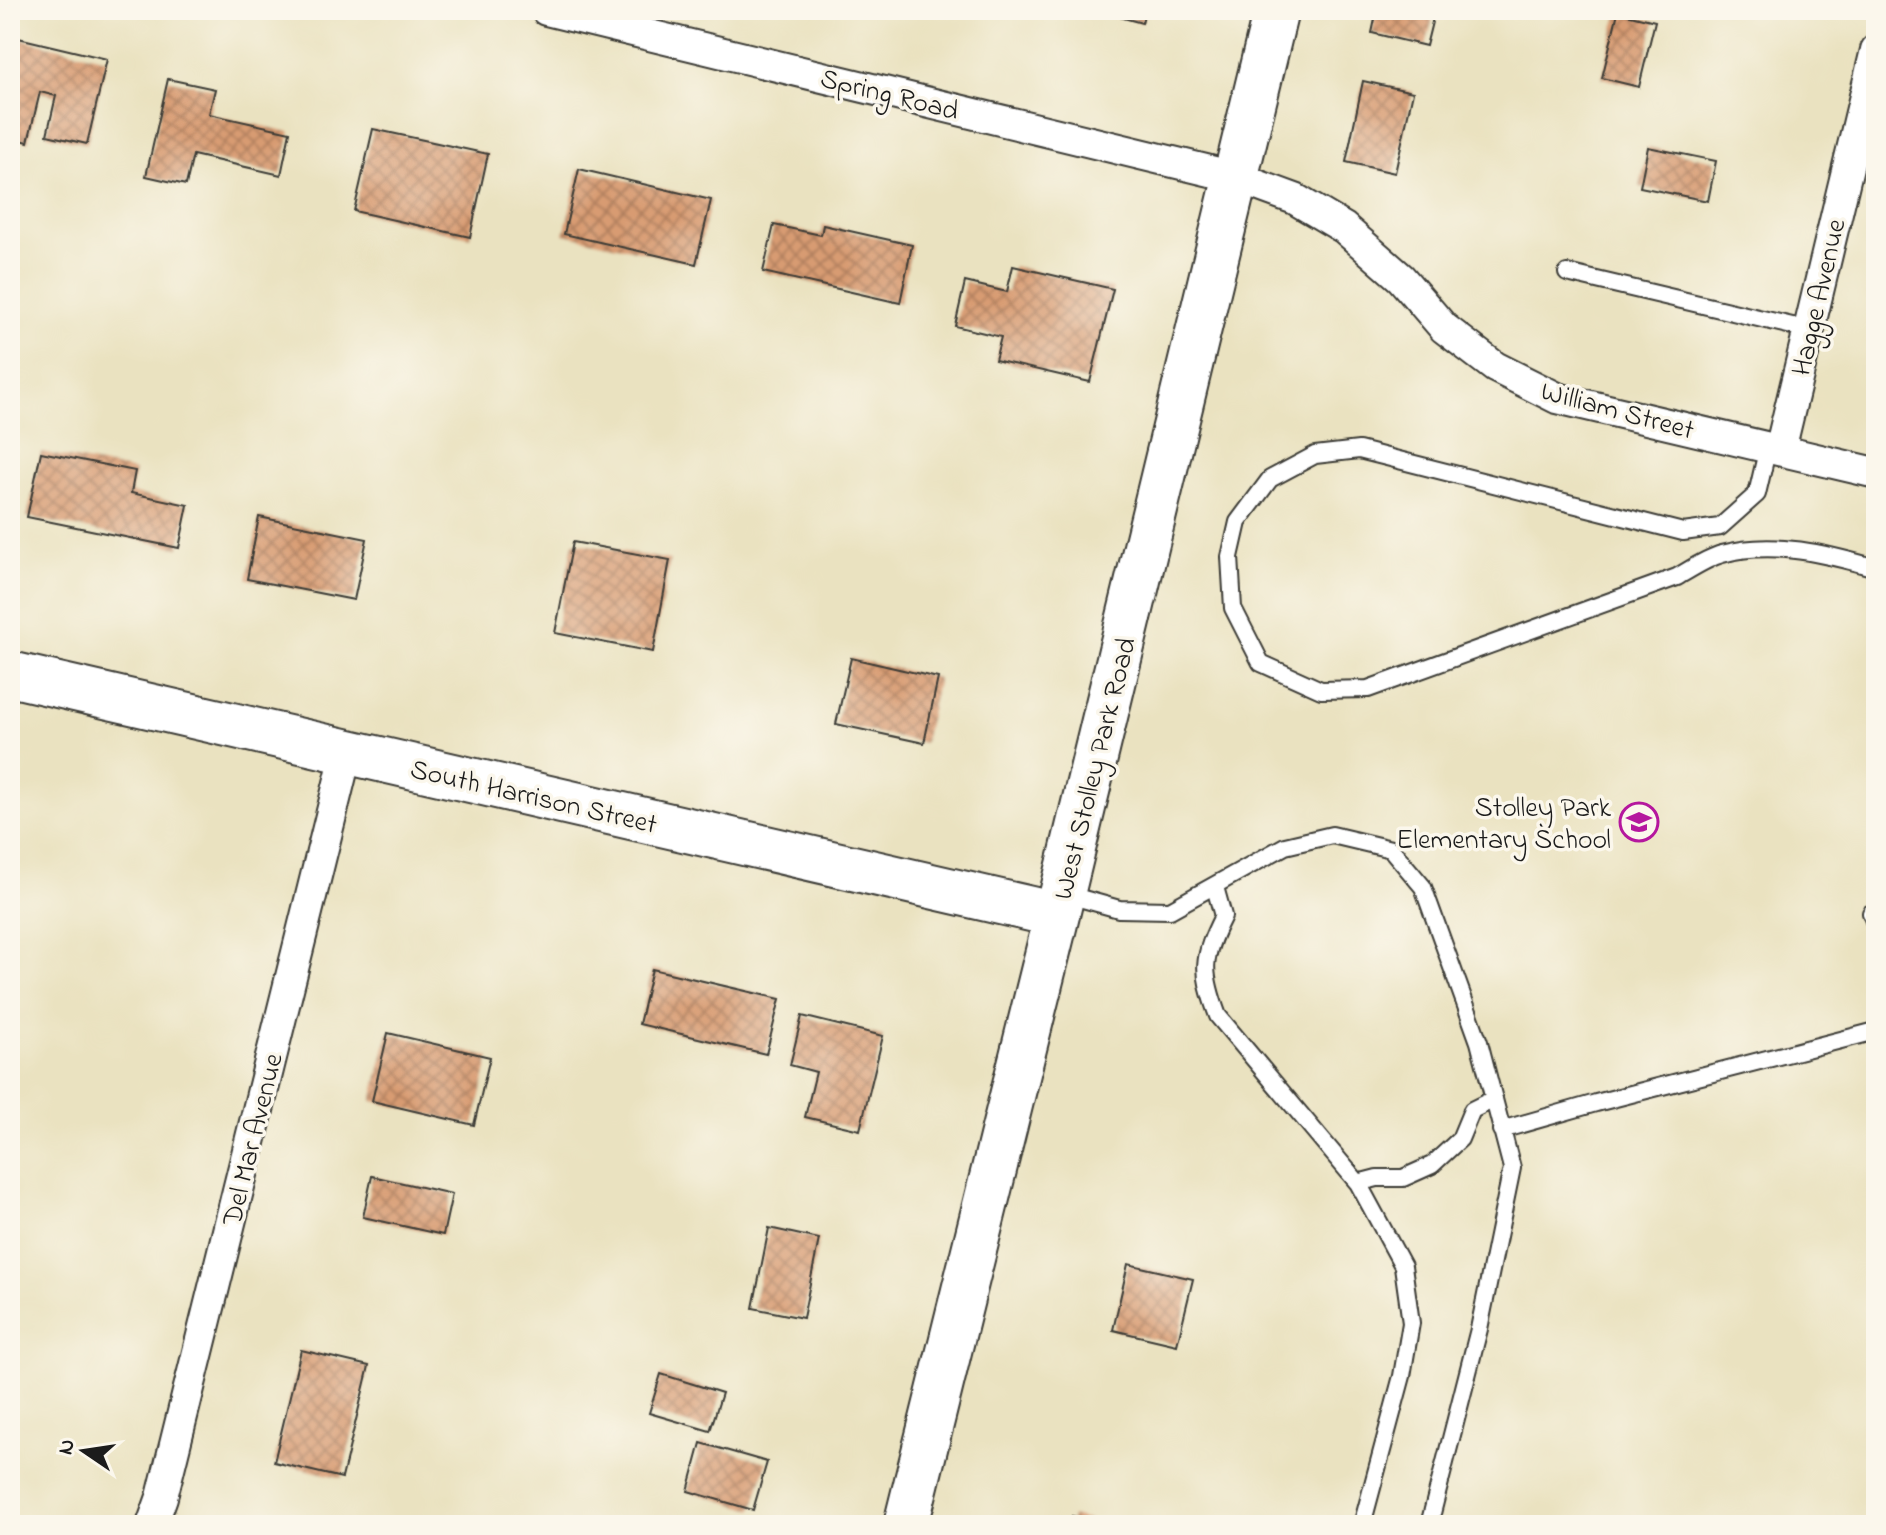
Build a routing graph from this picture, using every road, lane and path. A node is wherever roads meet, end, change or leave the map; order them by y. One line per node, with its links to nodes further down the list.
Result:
1 (546, 10): 4 (street, Spring Road)
2 (1276, 10): 4 (main road, West Stolley Park Road)
3 (1876, 50): 6 (street, Hagge Avenue)
4 (1235, 177): 7 (street, William Street); 13 (main road, West Stolley Park Road)
5 (1567, 273): 6 (lane)
6 (1809, 330): 7 (street, Hagge Avenue)
7 (1774, 448): 8 (street, William Street); 9 (lane)
8 (1876, 473)
9 (1876, 568)
10 (10, 674): 11 (main road, South Harrison Street)
11 (347, 751): 13 (main road, South Harrison Street); 18 (street, Del Mar Avenue)
12 (1215, 887): 13 (lane); 15 (lane); 17 (lane)
13 (1060, 904): 19 (main road, West Stolley Park Road)
14 (1876, 1031): 16 (lane)
15 (1494, 1099): 16 (lane); 17 (lane)
16 (1501, 1130): 21 (lane)
17 (1358, 1183): 20 (lane)
18 (152, 1525)
19 (906, 1525)
20 (1362, 1525)
21 (1429, 1525)

